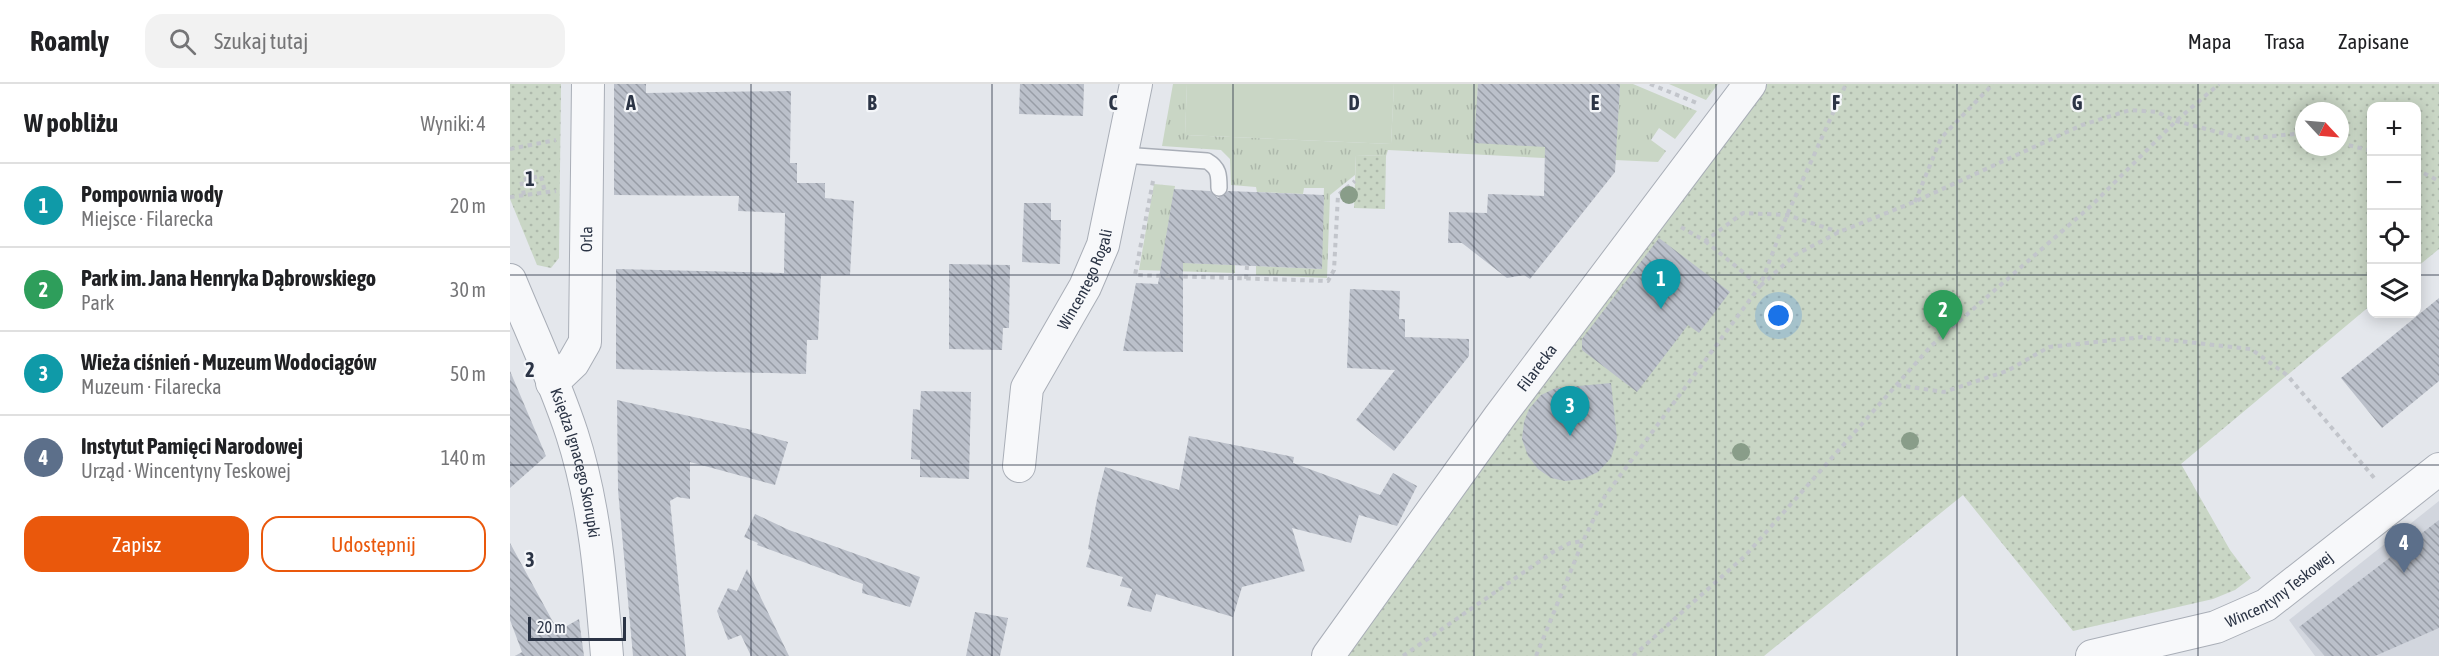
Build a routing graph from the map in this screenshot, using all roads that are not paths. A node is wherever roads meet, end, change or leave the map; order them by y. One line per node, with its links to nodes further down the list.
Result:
1 (588, 84): 7 (street, Orla)
2 (1136, 84): 4 (street, Wincentego Rogali)
3 (1750, 84): 11 (street, Filarecka)
4 (1123, 155): 5 (lane); 8 (street, Wincentego Rogali)
5 (1219, 188)
6 (510, 280): 7 (street, Księdza Ignacego Skorupki)
7 (552, 383): 10 (street, Księdza Ignacego Skorupki)
8 (1019, 466)
9 (2439, 469): 12 (street, Wincentyny Teskowej)
10 (607, 656)
11 (1328, 656)
12 (2092, 656)

